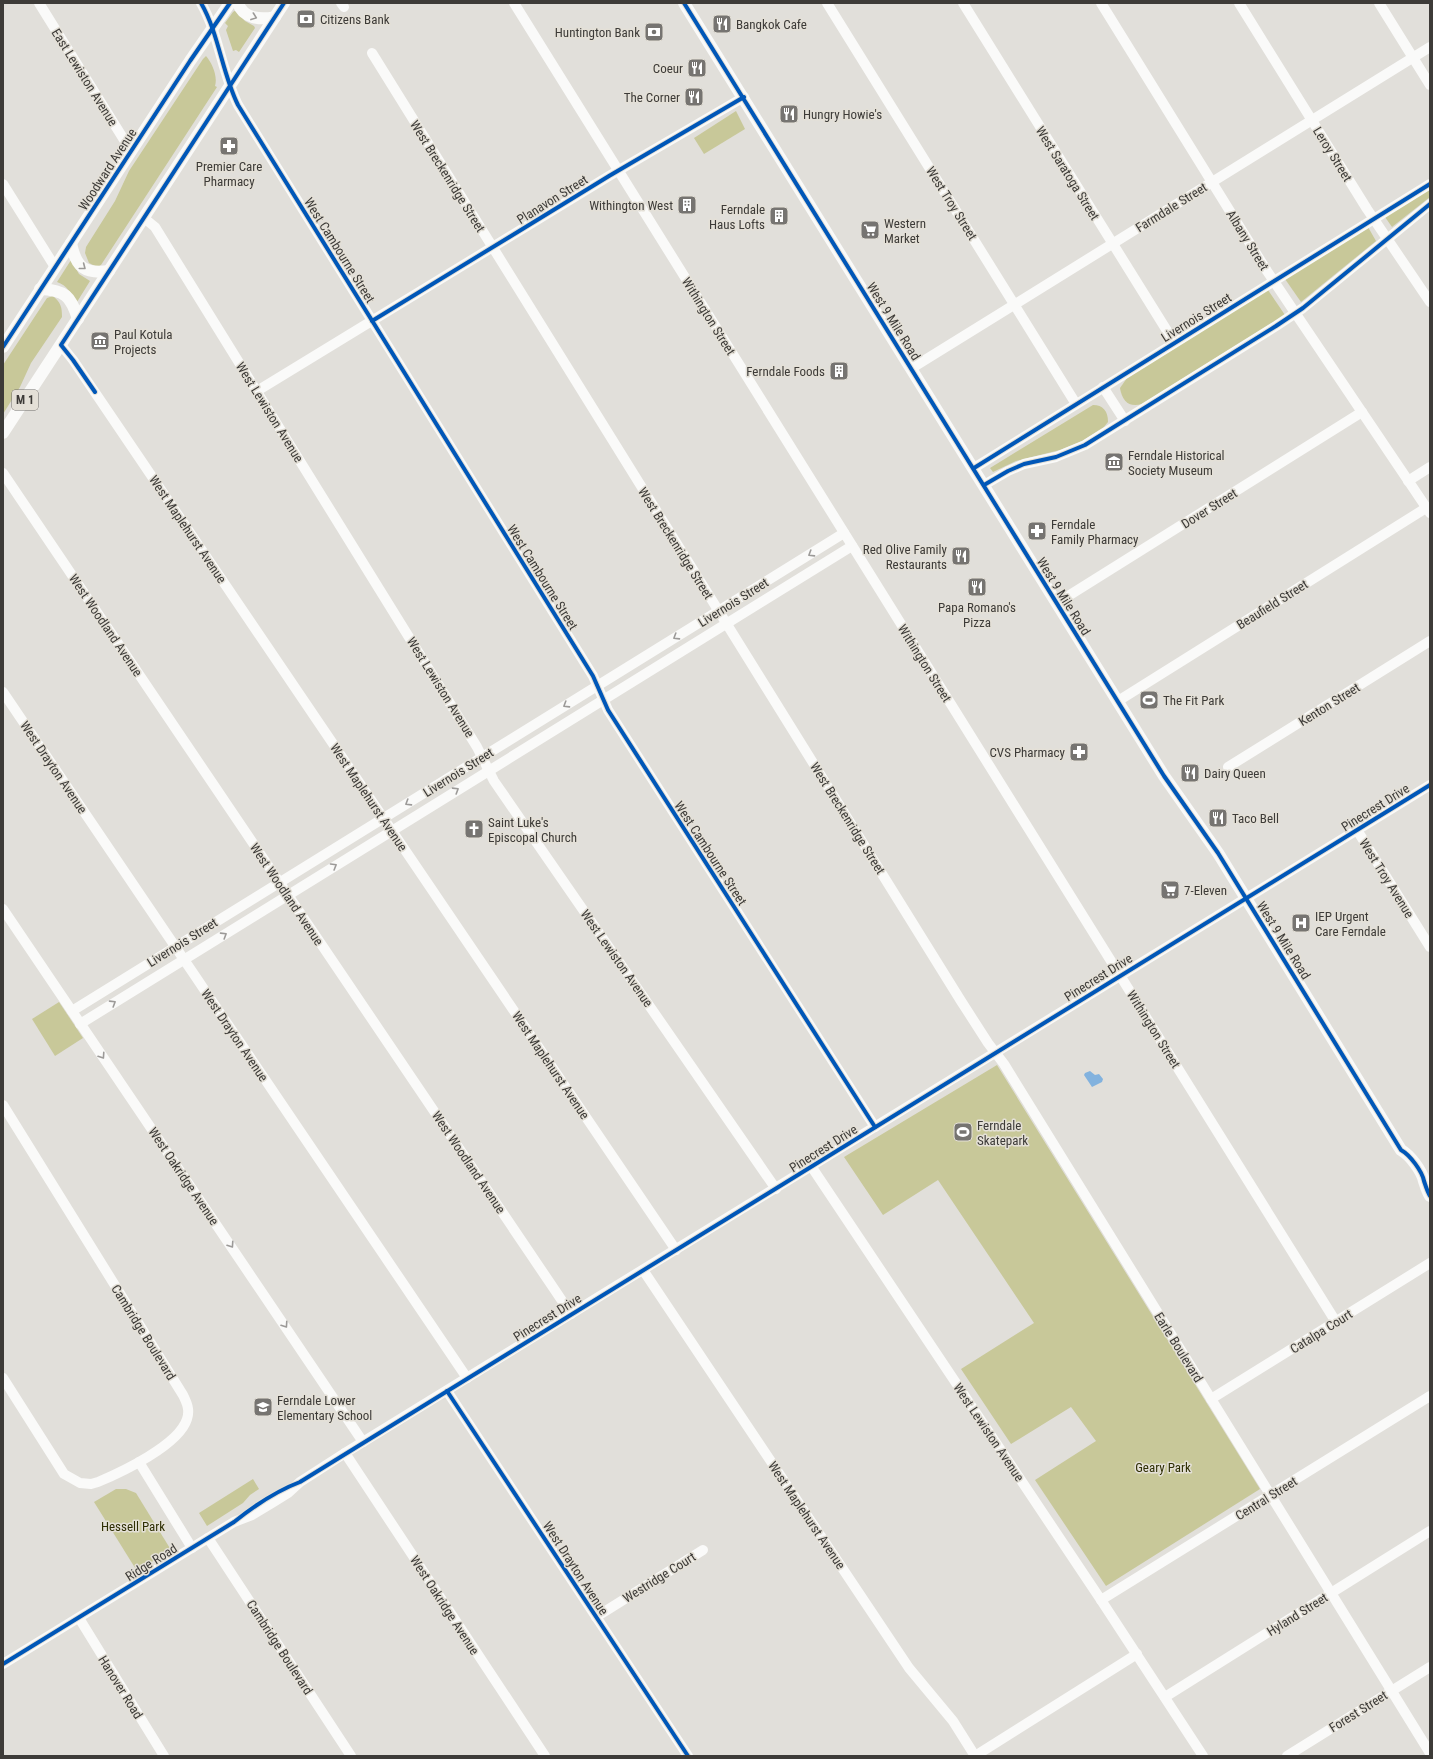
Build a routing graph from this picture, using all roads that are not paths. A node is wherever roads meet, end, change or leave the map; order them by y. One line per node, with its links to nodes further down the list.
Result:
1 (39, 3): 22 (street, East Lewiston Avenue)
2 (201, 3): 14 (street, West Cambourne Street)
3 (230, 3): 14 (main road, Woodward Avenue)
4 (238, 3): 13 (main road, one-way to 13)
5 (284, 3): 13 (main road, M 1)
6 (514, 3): 23 (street, Withington Street)
7 (684, 3): 20 (main road, West 9 Mile Road)
8 (828, 3): 39 (street, West Troy Street)
9 (963, 3): 32 (street, West Saratoga Street)
10 (1101, 3): 24 (street, Albany Street)
11 (1239, 3): 21 (street, Leroy Street)
12 (1379, 3): 17 (street)
13 (275, 17): 19 (main road, M 1)
14 (212, 28): 19 (street, West Cambourne Street); 22 (main road, Woodward Avenue)
15 (1430, 47): 17 (street, Farmdale Street)
16 (372, 52): 33 (street, West Breckenridge Street)
17 (1413, 58): 18 (street); 21 (street, Farmdale Street)
18 (1430, 85)
19 (230, 87): 28 (main road, M 1); 42 (street, West Cambourne Street)
20 (744, 97): 23 (street, Planavon Street); 46 (main road, West 9 Mile Road)
21 (1312, 120): 24 (street, Farmdale Street); 29 (street, Leroy Street)
22 (131, 151): 31 (main road, Woodward Avenue)
23 (619, 171): 33 (street, Planavon Street); 59 (street, Withington Street)
24 (1212, 182): 32 (street, Farmdale Street); 36 (street, Albany Street)
25 (3, 184): 34 (street)
26 (1430, 184): 29 (street, Livernois Street)
27 (1430, 204): 30 (street)
28 (144, 218): 35 (main road, M 1); 48 (street, West Lewiston Avenue)
29 (1374, 219): 30 (street, Leroy Street); 36 (street, Livernois Street)
30 (1387, 239): 38 (street, Leroy Street); 40 (street)
31 (71, 243): 34 (main road, Woodward Avenue); 35 (main road, one-way to 35)
32 (1112, 244): 39 (street, Farmdale Street); 43 (street, West Saratoga Street)
33 (493, 248): 42 (street, Planavon Street); 62 (street, West Breckenridge Street)
34 (55, 267): 37 (main road, Woodward Avenue)
35 (109, 271): 41 (main road, M 1)
36 (1274, 280): 40 (street, Albany Street); 43 (street, Livernois Street)
37 (40, 289): 41 (main road); 45 (main road, Woodward Avenue)
38 (1430, 302)
39 (1015, 305): 46 (street, Farmdale Street); 49 (street, West Troy Street)
40 (1296, 313): 50 (street, Albany Street); 51 (street)
41 (78, 319): 44 (main road, M 1)
42 (372, 321): 48 (street, Planavon Street); 65 (street, West Cambourne Street)
43 (1174, 342): 47 (street, Livernois Street)
44 (61, 345): 52 (main road, M 1); 73 (street, West Maplehurst Avenue)
45 (3, 347)
46 (912, 368): 54 (main road, West 9 Mile Road)
47 (1103, 387): 49 (street, Livernois Street); 51 (street)
48 (257, 392): 69 (street, West Lewiston Avenue)
49 (1076, 404): 54 (street, Livernois Street)
50 (1362, 412): 56 (street, Albany Street); 61 (street, Dover Street)
51 (1125, 421): 57 (street)
52 (3, 433)
53 (1430, 467): 56 (street)
54 (974, 468): 57 (main road, West 9 Mile Road)
55 (3, 474): 76 (street, West Woodland Avenue)
56 (1408, 481): 58 (street, Albany Street)
57 (984, 485): 61 (main road, West 9 Mile Road)
58 (1428, 510): 68 (street, Beaufield Street)
59 (844, 533): 60 (street, Withington Street); 62 (street, Livernois Street, one-way to 62)
60 (852, 546): 63 (street, Livernois Street); 83 (street, Withington Street)
61 (1056, 603): 68 (main road, West 9 Mile Road)
62 (719, 610): 63 (street, West Breckenridge Street); 65 (street, Livernois Street, one-way to 65)
63 (727, 623): 67 (street, Livernois Street); 86 (street, West Breckenridge Street)
64 (1430, 641): 70 (street, Kenton Street)
65 (597, 685): 67 (street, West Cambourne Street); 69 (street, Livernois Street, one-way to 69)
66 (3, 692): 80 (street, West Drayton Avenue)
67 (603, 700): 71 (street, Livernois Street); 88 (street, West Cambourne Street)
68 (1118, 701): 78 (main road, West 9 Mile Road)
69 (482, 756): 71 (street, West Lewiston Avenue); 73 (street, Livernois Street, one-way to 73)
70 (1228, 768)
71 (488, 770): 74 (street, Livernois Street, one-way to 71); 90 (street, West Lewiston Avenue)
72 (1430, 785): 75 (street, Pinecrest Drive)
73 (384, 818): 74 (street, West Maplehurst Avenue); 76 (street, Livernois Street)
74 (392, 830): 77 (street, Livernois Street, one-way to 74); 92 (street, West Maplehurst Avenue)
75 (1357, 830): 78 (street, Pinecrest Drive); 81 (street, West Troy Avenue)
76 (279, 882): 77 (street, West Woodland Avenue); 80 (street, Livernois Street)
77 (288, 895): 82 (street, Livernois Street, one-way to 77); 95 (street, West Woodland Avenue)
78 (1246, 898): 83 (street, Pinecrest Drive); 91 (main road, West 9 Mile Road)
79 (3, 909): 84 (street, West Oakridge Avenue)
80 (175, 946): 82 (street, West Drayton Avenue); 84 (street, Livernois Street)
81 (1430, 947)
82 (184, 959): 85 (street, Livernois Street, one-way to 82); 98 (street, West Drayton Avenue)
83 (1120, 975): 86 (street, Pinecrest Drive); 96 (street, Withington Street)
84 (72, 1011): 85 (street, West Oakridge Avenue)
85 (80, 1024): 102 (street, West Oakridge Avenue, one-way to 102)
86 (995, 1052): 88 (street, Pinecrest Drive); 101 (street, Earle Boulevard)
87 (3, 1106): 104 (street, Cambridge Boulevard)
88 (875, 1127): 89 (street, Pinecrest Drive)
89 (812, 1166): 90 (street, Pinecrest Drive); 112 (street, West Lewiston Avenue)
90 (776, 1189): 92 (street, Pinecrest Drive)
91 (1428, 1193)
92 (676, 1250): 94 (street, Pinecrest Drive)
93 (1430, 1263): 96 (street, Catalpa Court)
94 (643, 1270): 95 (street, Pinecrest Drive); 125 (street, West Maplehurst Avenue)
95 (572, 1314): 98 (street, Pinecrest Drive)
96 (1336, 1322): 101 (street, Catalpa Court)
97 (3, 1378): 104 (street, Cambridge Boulevard)
98 (467, 1378): 99 (street, Pinecrest Drive)
99 (447, 1391): 102 (street, Pinecrest Drive); 113 (street, West Drayton Avenue)
100 (1430, 1396): 106 (street, Central Street)
101 (1211, 1399): 106 (street, Earle Boulevard)
102 (364, 1442): 103 (street, Pinecrest Drive)
103 (346, 1453): 105 (street, Pinecrest Drive); 123 (street, West Oakridge Avenue)
104 (139, 1462): 109 (street)
105 (304, 1479): 108 (street, Ridge Road)
106 (1270, 1495): 111 (street, Earle Boulevard); 112 (street, Central Street)
107 (1430, 1531): 111 (street, Hyland Street)
108 (208, 1538): 109 (street, Ridge Road); 122 (street, Cambridge Boulevard)
109 (192, 1548): 114 (street, Ridge Road)
110 (703, 1550): 113 (street, Westridge Court)
111 (1330, 1594): 118 (street, Earle Boulevard); 119 (street, Hyland Street)
112 (1102, 1600): 115 (street, West Lewiston Avenue)
113 (596, 1616): 124 (street, West Drayton Avenue)
114 (79, 1618): 116 (street, Ridge Road); 121 (street, Hanover Road)
115 (1137, 1654): 119 (street, West Lewiston Avenue); 125 (street)
116 (3, 1664)
117 (1430, 1667): 118 (street, Forest Street)
118 (1392, 1691): 120 (street, Earle Boulevard); 127 (street, Forest Street)
119 (1165, 1697): 126 (street, West Lewiston Avenue)
120 (1430, 1753)
121 (164, 1756)
122 (351, 1756)
123 (545, 1756)
124 (688, 1756)
125 (975, 1756)
126 (1203, 1756)
127 (1287, 1756)

